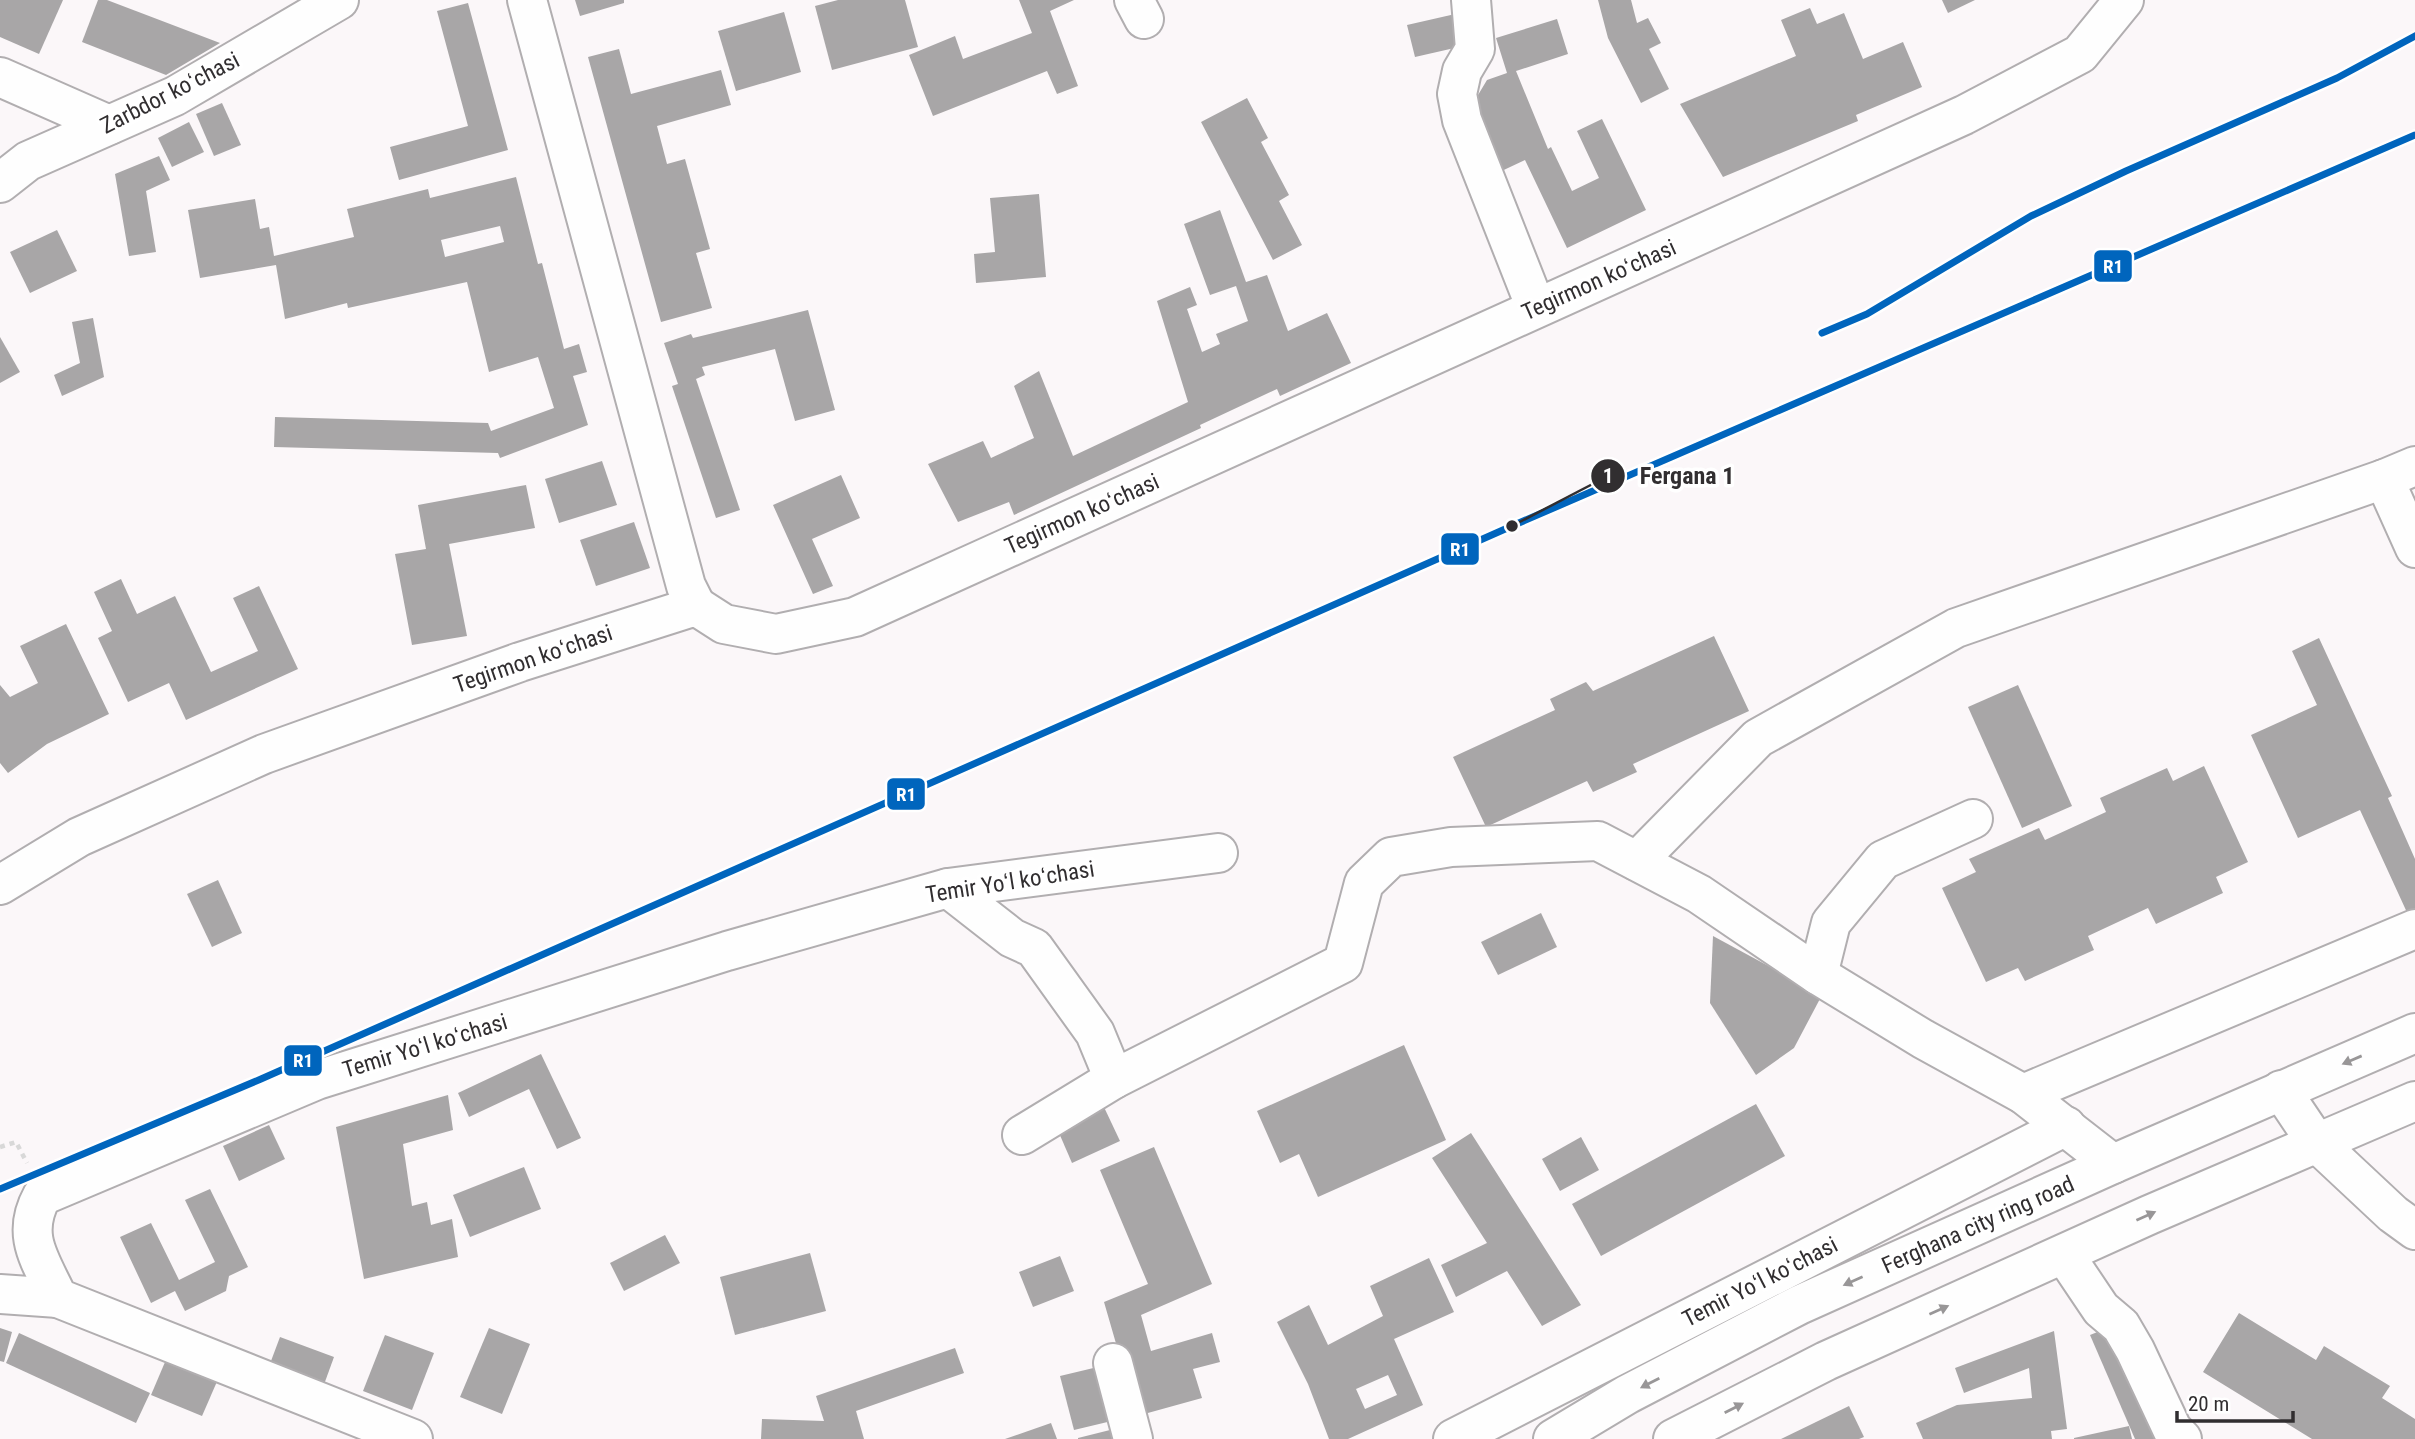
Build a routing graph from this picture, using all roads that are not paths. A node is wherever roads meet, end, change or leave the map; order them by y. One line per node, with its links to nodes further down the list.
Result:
1 (340, 0): 6 (main road, Zarbdor koʻchasi)
2 (527, 0): 11 (main road)
3 (1471, 0): 8 (main road)
4 (2124, 0): 8 (main road, Tegirmon koʻchasi)
5 (0, 77): 6 (main road)
6 (108, 125): 7 (main road, Zarbdor koʻchasi)
7 (0, 183)
8 (1536, 309): 11 (main road, Tegirmon koʻchasi)
9 (2399, 473): 10 (main road); 14 (main road)
10 (2415, 548)
11 (696, 606): 15 (main road, Tegirmon koʻchasi)
12 (1973, 819): 18 (main road)
13 (1218, 853): 16 (main road, Temir Yoʻl koʻchasi)
14 (1637, 861): 18 (main road); 20 (main road)
15 (0, 885)
16 (948, 888): 20 (main road); 31 (main road, Temir Yoʻl koʻchasi)
17 (2415, 929): 22 (main road)
18 (1818, 975): 22 (main road)
19 (2415, 1032): 21 (main road, Ferghana city ring road, one-way to 21)
20 (1114, 1079): 25 (main road)
21 (2281, 1090): 26 (main road); 27 (main road, Ferghana city ring road)
22 (2023, 1094): 24 (main road)
23 (2415, 1101): 26 (main road)
24 (2066, 1126): 27 (main road); 35 (main road, Temir Yoʻl koʻchasi)
25 (1022, 1135)
26 (2316, 1142): 28 (main road); 29 (main road, one-way to 26)
27 (2113, 1164): 36 (main road, Ferghana city ring road, one-way to 36)
28 (2415, 1230)
29 (2064, 1254): 37 (main road, one-way to 29); 38 (main road)
30 (0, 1294): 31 (main road)
31 (58, 1298): 33 (main road)
32 (1113, 1363): 34 (main road)
33 (411, 1439)
34 (1133, 1439)
35 (1453, 1439)
36 (1553, 1439)
37 (1673, 1439)
38 (2182, 1439)

